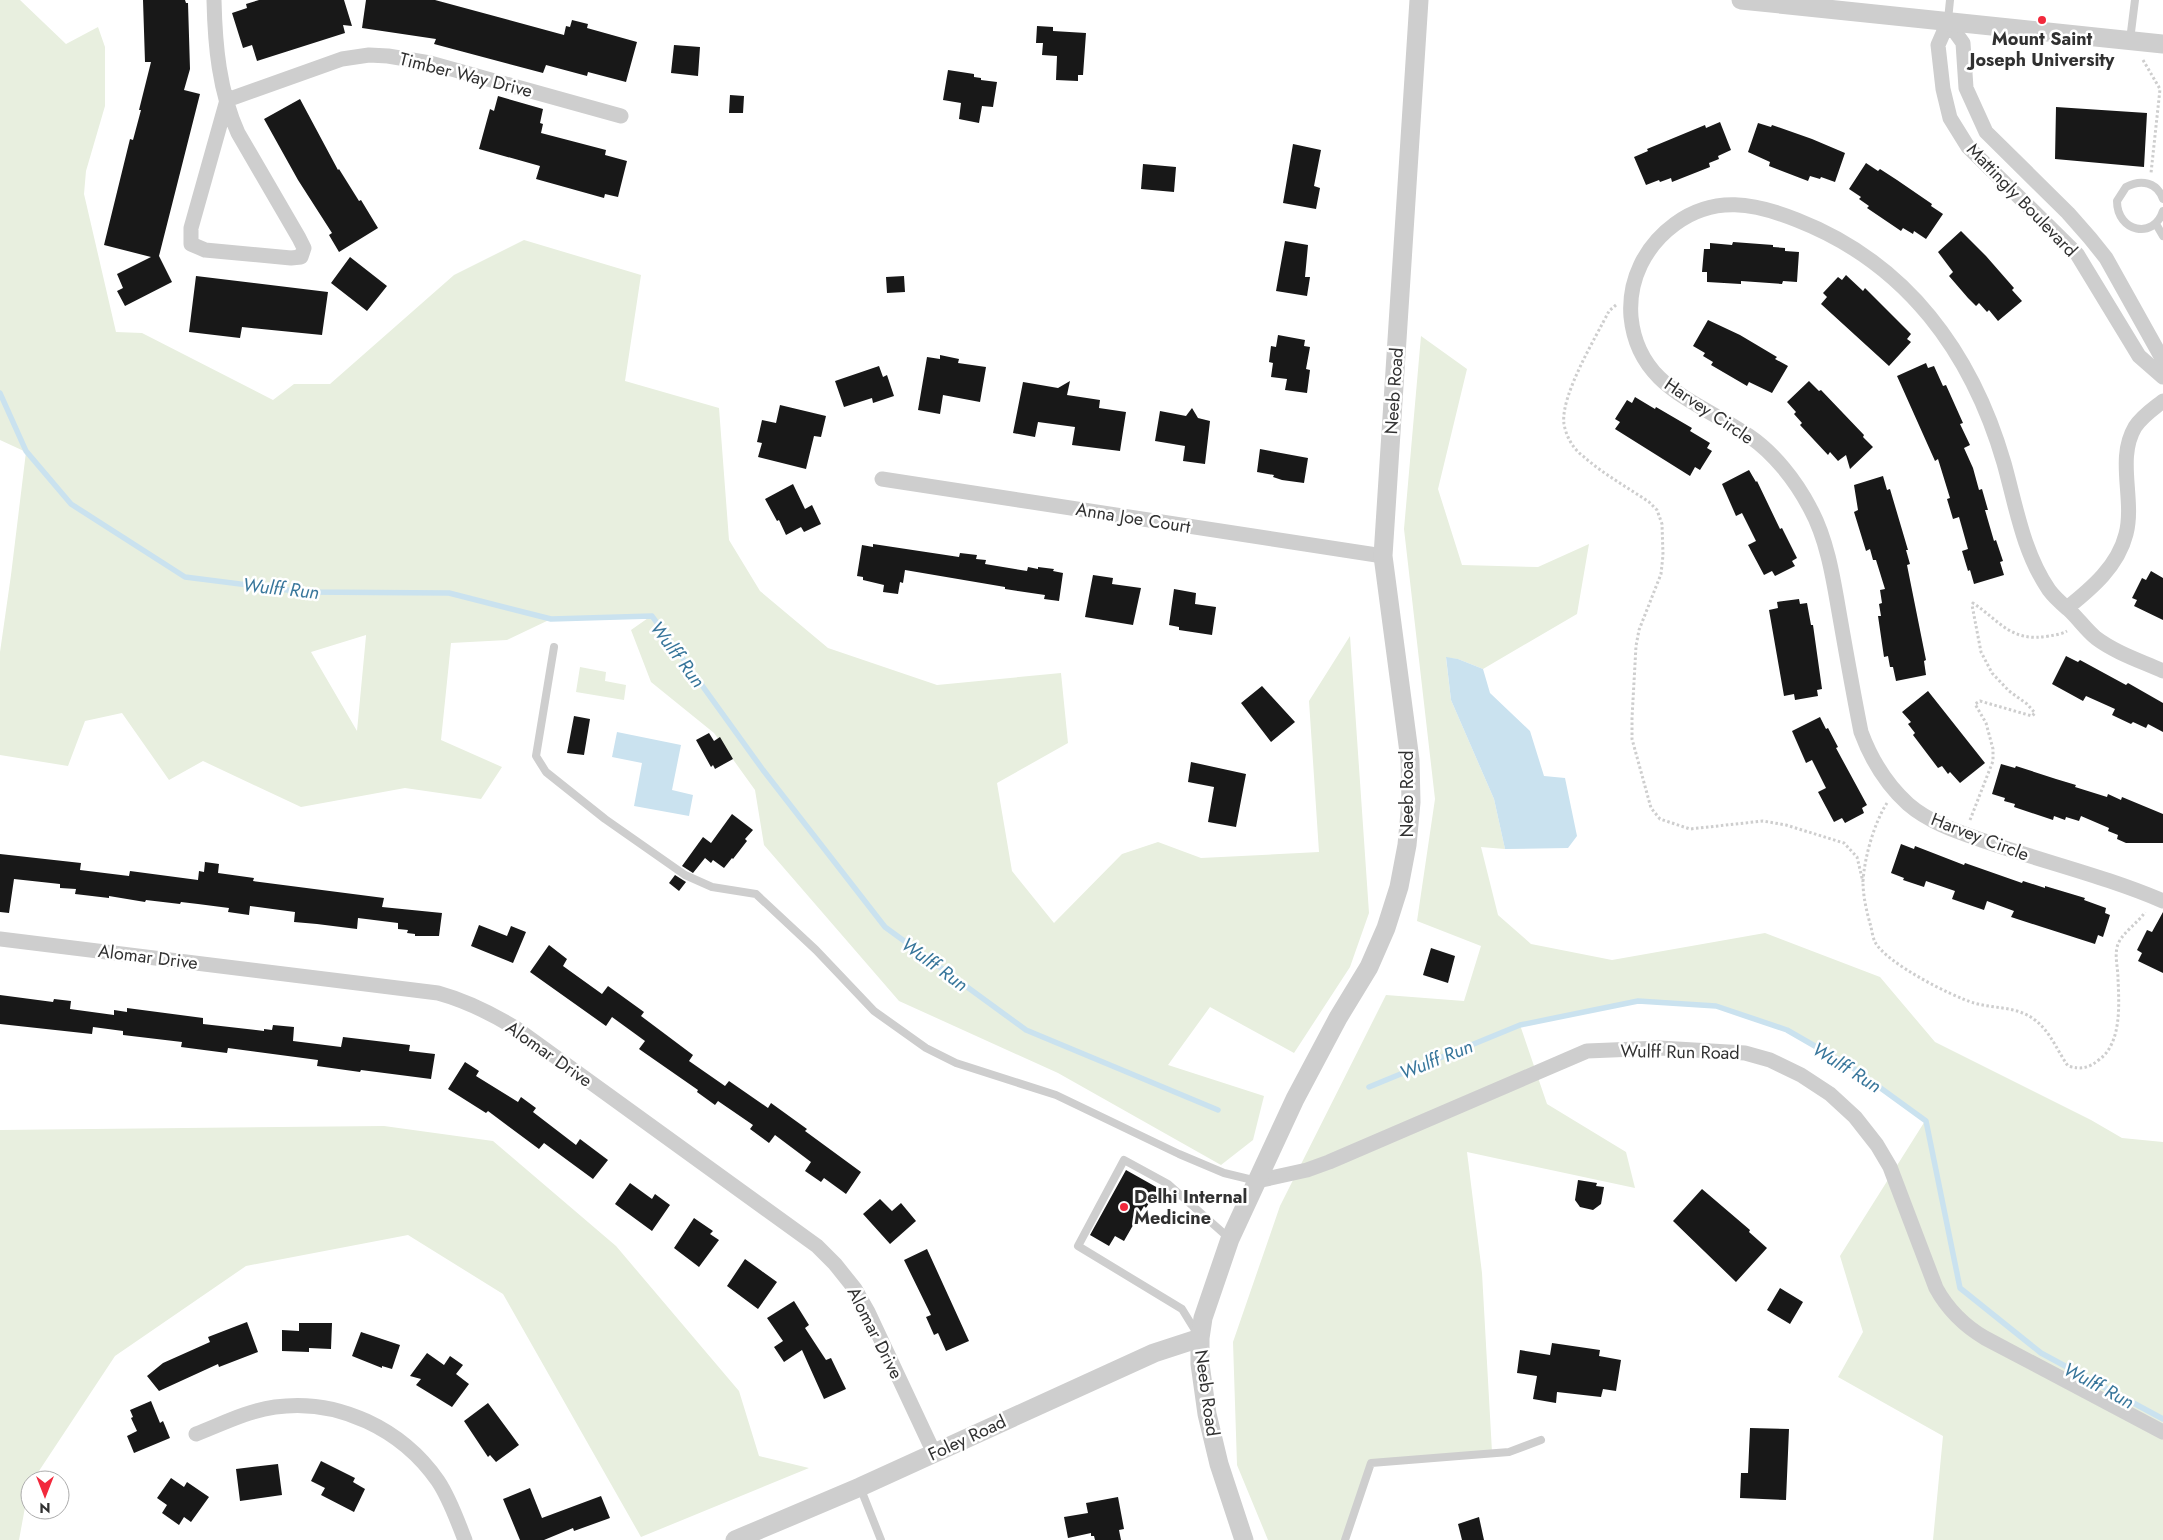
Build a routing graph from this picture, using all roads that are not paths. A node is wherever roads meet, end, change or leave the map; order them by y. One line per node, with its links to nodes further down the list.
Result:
1 (214, 0): 10 (street)
2 (1419, 0): 20 (street, Neeb Road)
3 (1741, 0): 6 (street)
4 (1950, 0): 7 (lane)
5 (2135, 0): 8 (lane)
6 (1842, 6): 7 (street)
7 (1948, 22): 8 (street); 16 (street, Mattingly Boulevard); 17 (street, Mattingly Boulevard)
8 (2130, 40): 9 (street)
9 (2163, 44)
10 (227, 100): 10 (street); 11 (street, Timber Way Drive)
11 (621, 116)
12 (2163, 199): 14 (lane)
13 (2163, 211): 14 (lane)
14 (2156, 224): 15 (lane)
15 (2163, 236)
16 (2163, 360)
17 (2163, 376)
18 (2163, 401): 21 (street)
19 (882, 479): 20 (street, Anna Joe Court)
20 (1383, 556): 26 (street, Neeb Road)
21 (2067, 608): 23 (street, Harvey Circle); 24 (street, Harvey Circle)
22 (554, 647): 26 (lane)
23 (2163, 671)
24 (2158, 899)
25 (0, 939): 32 (street, Alomar Drive)
26 (1257, 1181): 27 (street, Neeb Road); 29 (street, Wulff Run Road)
27 (1230, 1239): 28 (street, Neeb Road); 28 (lane)
28 (1200, 1338): 32 (street, Foley Road); 37 (street, Neeb Road)
29 (2163, 1432)
30 (196, 1434): 34 (street)
31 (1541, 1440): 38 (lane)
32 (934, 1453): 33 (street, Foley Road)
33 (860, 1487): 35 (street, Foley Road); 36 (lane)
34 (465, 1540)
35 (735, 1540)
36 (881, 1540)
37 (1244, 1540)
38 (1345, 1540)

